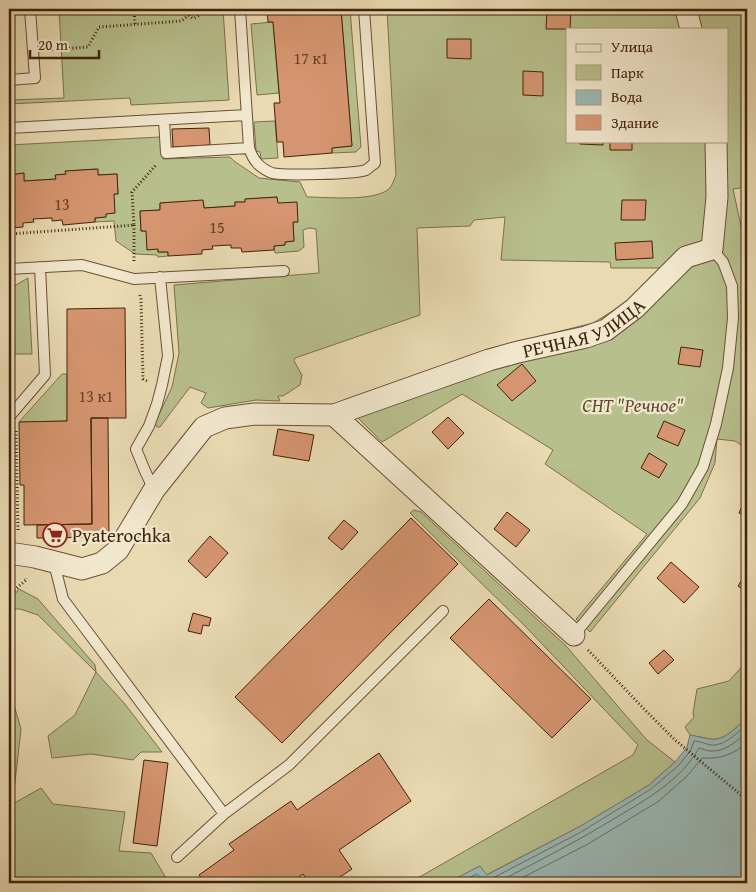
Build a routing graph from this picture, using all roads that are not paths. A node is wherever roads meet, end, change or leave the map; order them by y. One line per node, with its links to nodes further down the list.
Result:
1 (30, 9): 6 (lane)
2 (240, 9): 7 (lane)
3 (364, 9): 11 (lane)
4 (686, 9): 5 (street)
5 (691, 28)
6 (9, 80)
7 (247, 115): 8 (lane); 11 (lane)
8 (164, 120): 9 (lane); 11 (lane)
9 (9, 128)
10 (716, 142): 12 (street)
11 (249, 148)
12 (712, 249): 17 (street, РЕЧНАЯ УЛИЦА); 23 (lane)
13 (40, 267): 14 (lane); 16 (lane); 18 (lane)
14 (9, 269)
15 (284, 271): 16 (lane)
16 (160, 277): 19 (lane)
17 (334, 415): 19 (street); 23 (street)
18 (9, 417)
19 (154, 490): 21 (street)
20 (9, 553): 21 (street)
21 (54, 563): 24 (lane)
22 (443, 611): 24 (lane)
23 (574, 635)
24 (224, 814): 25 (lane)
25 (177, 857)

